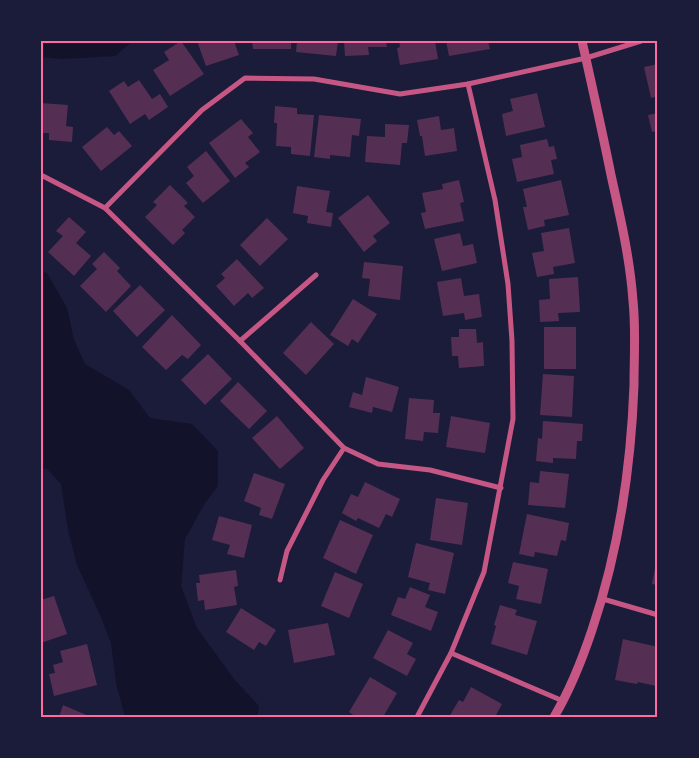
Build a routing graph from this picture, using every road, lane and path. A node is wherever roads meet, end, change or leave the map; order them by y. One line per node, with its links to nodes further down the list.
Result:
1 (582, 41): 3 (street)
2 (641, 41): 3 (street)
3 (586, 58): 4 (street); 12 (street)
4 (468, 84): 6 (street); 10 (street)
5 (41, 175): 6 (street)
6 (105, 208): 8 (street)
7 (316, 275): 8 (street)
8 (240, 341): 9 (street)
9 (344, 448): 10 (street); 11 (street)
10 (501, 488): 14 (street)
11 (280, 580)
12 (602, 598): 13 (street); 15 (street)
13 (658, 616)
14 (451, 653): 15 (street); 16 (street)
15 (563, 701): 17 (street)
16 (417, 717)
17 (554, 717)

